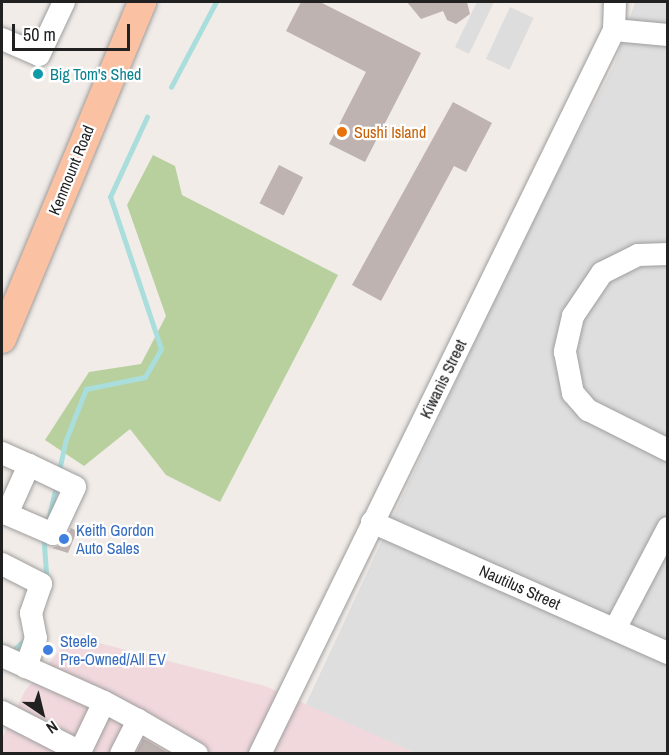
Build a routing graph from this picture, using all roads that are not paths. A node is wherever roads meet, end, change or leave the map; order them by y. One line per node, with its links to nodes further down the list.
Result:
1 (64, 2): 6 (street)
2 (142, 2): 8 (main road, Kenmount Road)
3 (615, 2): 4 (street, Kiwanis Street)
4 (614, 30): 5 (street); 12 (street, Kiwanis Street)
5 (668, 35)
6 (2, 39)
7 (668, 254): 9 (street)
8 (2, 339)
9 (668, 450)
10 (2, 453): 11 (street)
11 (29, 465)
12 (372, 522): 15 (street, Nautilus Street); 24 (street, Kiwanis Street)
13 (668, 528): 15 (street)
14 (2, 564): 18 (street)
15 (615, 629): 16 (street, Nautilus Street)
16 (668, 653)
17 (2, 656): 18 (street)
18 (26, 667): 19 (street)
19 (104, 702): 20 (street); 21 (street)
20 (2, 712)
21 (138, 720): 22 (street); 23 (street)
22 (121, 753)
23 (197, 753)
24 (260, 753)

